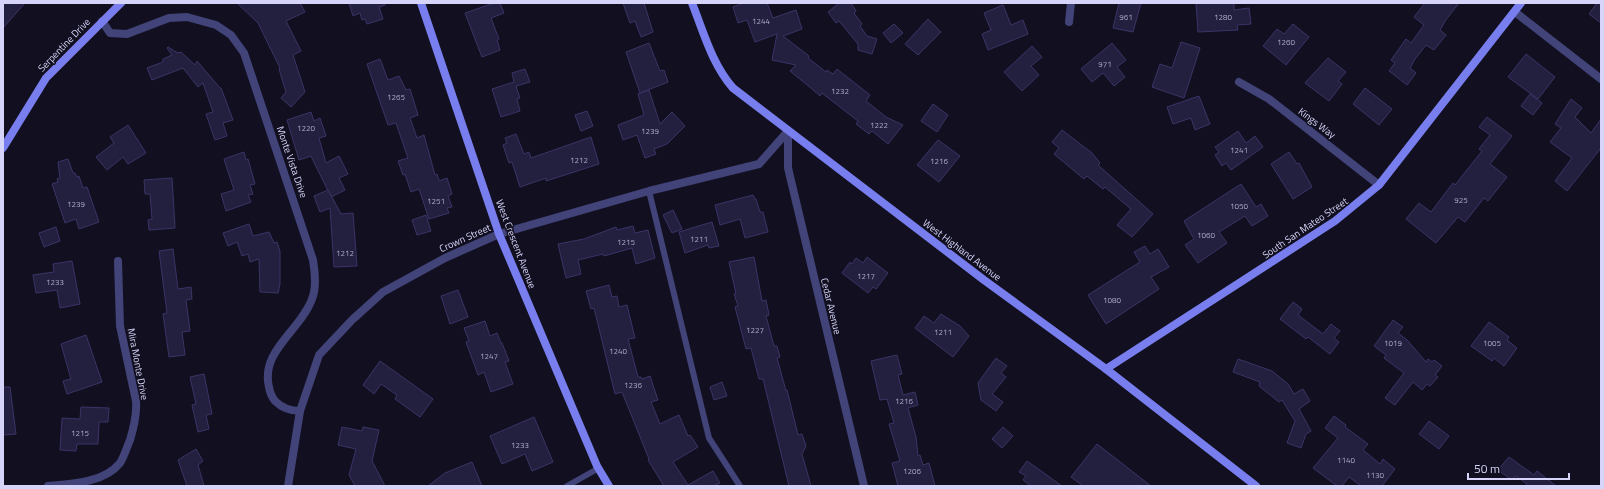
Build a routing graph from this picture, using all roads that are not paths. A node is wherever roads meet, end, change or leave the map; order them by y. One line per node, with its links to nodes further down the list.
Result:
1 (121, 3): 7 (street, Serpentine Drive)
2 (421, 3): 15 (street, West Crescent Avenue)
3 (692, 3): 11 (street, West Highland Avenue)
4 (1071, 3): 8 (street)
5 (1522, 3): 6 (street, South San Mateo Street)
6 (1514, 12): 9 (street); 13 (street, South San Mateo Street)
7 (102, 21): 12 (street, Serpentine Drive); 18 (street, Monte Vista Drive)
8 (1069, 22)
9 (1601, 79)
10 (1239, 82): 13 (street, Kings Way)
11 (788, 131): 14 (street, Crown Street); 17 (street, West Highland Avenue); 25 (street, Cedar Avenue)
12 (3, 148)
13 (1379, 185): 17 (street, South San Mateo Street)
14 (649, 191): 15 (street, Crown Street); 24 (lane)
15 (500, 234): 18 (street, Crown Street); 19 (street, West Crescent Avenue)
16 (118, 261): 20 (street, Mira Monte Drive)
17 (1106, 369): 26 (street, West Highland Avenue)
18 (300, 411): 21 (street, Crown Street)
19 (599, 468): 22 (lane); 23 (street, West Crescent Avenue)
20 (48, 486)
21 (288, 486)
22 (567, 486)
23 (609, 486)
24 (740, 486)
25 (864, 486)
26 (1256, 486)

